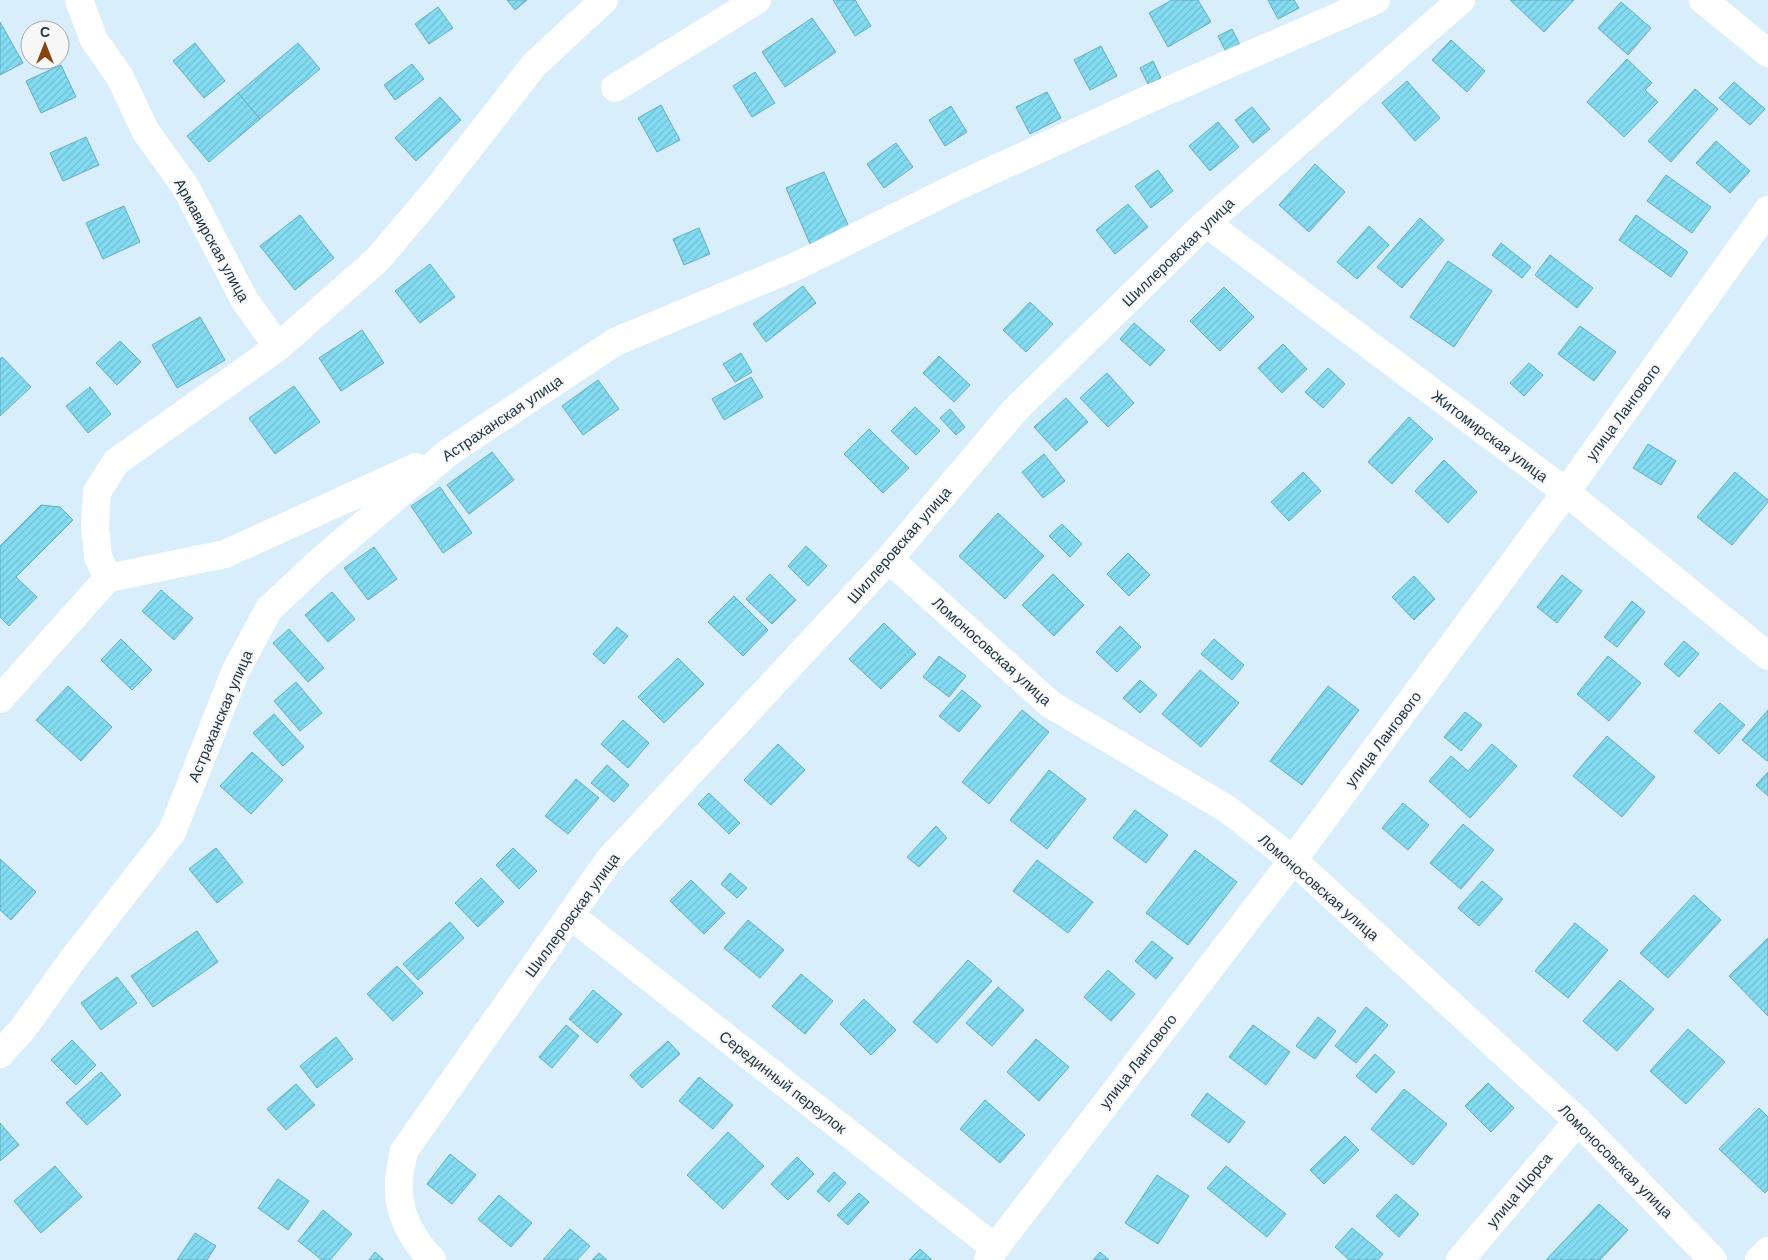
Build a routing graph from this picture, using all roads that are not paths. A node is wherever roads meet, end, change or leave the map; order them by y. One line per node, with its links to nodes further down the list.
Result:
1 (79, 0): 11 (street, Армавирская улица)
2 (604, 0): 11 (street)
3 (757, 0): 8 (street)
4 (1376, 0): 12 (street, Астраханская улица)
5 (1462, 0): 10 (street, Шиллеровская улица)
6 (1703, 0): 7 (street)
7 (1768, 53)
8 (615, 88)
9 (1768, 210): 13 (street, улица Лангового)
10 (1206, 223): 13 (street, Житомирская улица); 14 (street, Шиллеровская улица)
11 (278, 347): 15 (street)
12 (449, 452): 15 (street); 20 (street, Астраханская улица)
13 (1566, 492): 16 (street, Житомирская улица); 18 (street, улица Лангового)
14 (889, 559): 18 (street, Ломоносовская улица); 19 (street, Шиллеровская улица)
15 (108, 578): 17 (street)
16 (1768, 656)
17 (0, 698)
18 (1293, 860): 21 (street, Ломоносовская улица); 23 (street, улица Лангового)
19 (571, 916): 23 (street, Серединный переулок); 24 (street, Шиллеровская улица)
20 (0, 1054)
21 (1578, 1121): 25 (street, улица Щорса); 26 (street, Ломоносовская улица)
22 (1768, 1251): 27 (street)
23 (992, 1254)
24 (432, 1260)
25 (1460, 1260)
26 (1713, 1260)
27 (1759, 1260)

